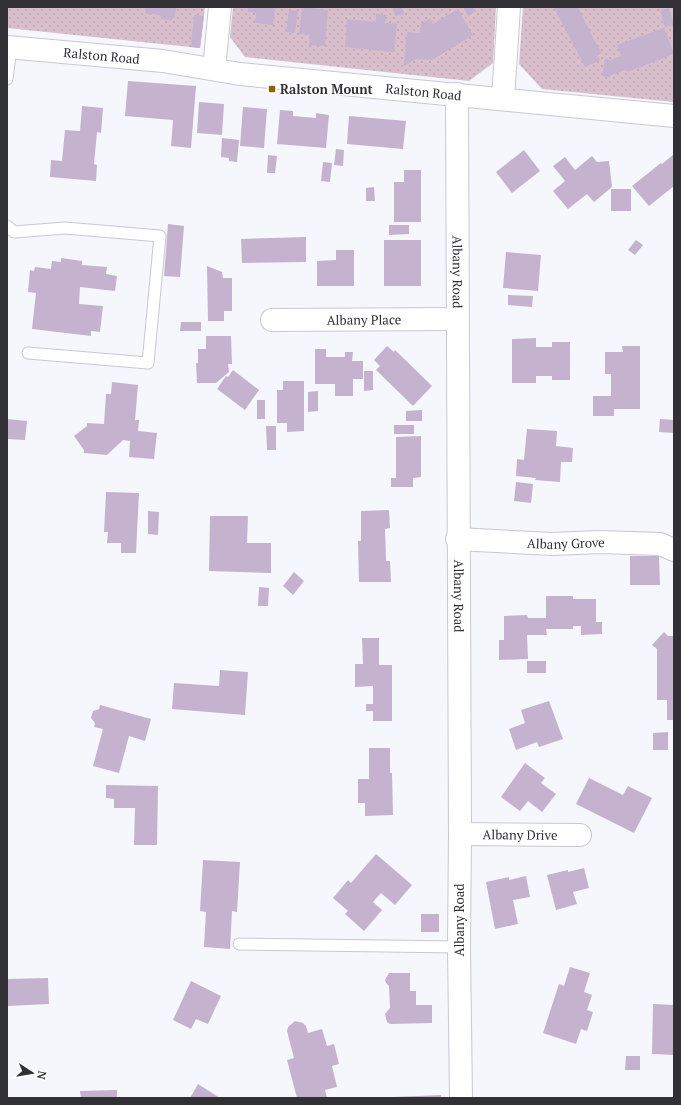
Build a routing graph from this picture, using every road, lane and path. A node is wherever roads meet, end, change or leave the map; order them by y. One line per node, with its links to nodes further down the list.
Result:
1 (220, 7): 4 (street)
2 (509, 7): 7 (street)
3 (9, 47): 4 (street, Ralston Road); 5 (lane)
4 (214, 69): 6 (street, Ralston Road)
5 (7, 79)
6 (457, 94): 7 (street, Ralston Road); 10 (street, Albany Road)
7 (503, 99): 8 (street, Ralston Road)
8 (674, 116)
9 (7, 226): 12 (lane)
10 (457, 319): 11 (street, Albany Place); 13 (street, Albany Road)
11 (272, 320)
12 (28, 353)
13 (458, 539): 14 (street, Albany Grove); 15 (street, Albany Road)
14 (674, 550)
15 (460, 834): 16 (street, Albany Drive); 18 (street, Albany Road)
16 (580, 835)
17 (239, 944): 18 (lane)
18 (459, 947): 19 (street, Albany Road)
19 (461, 1098)

